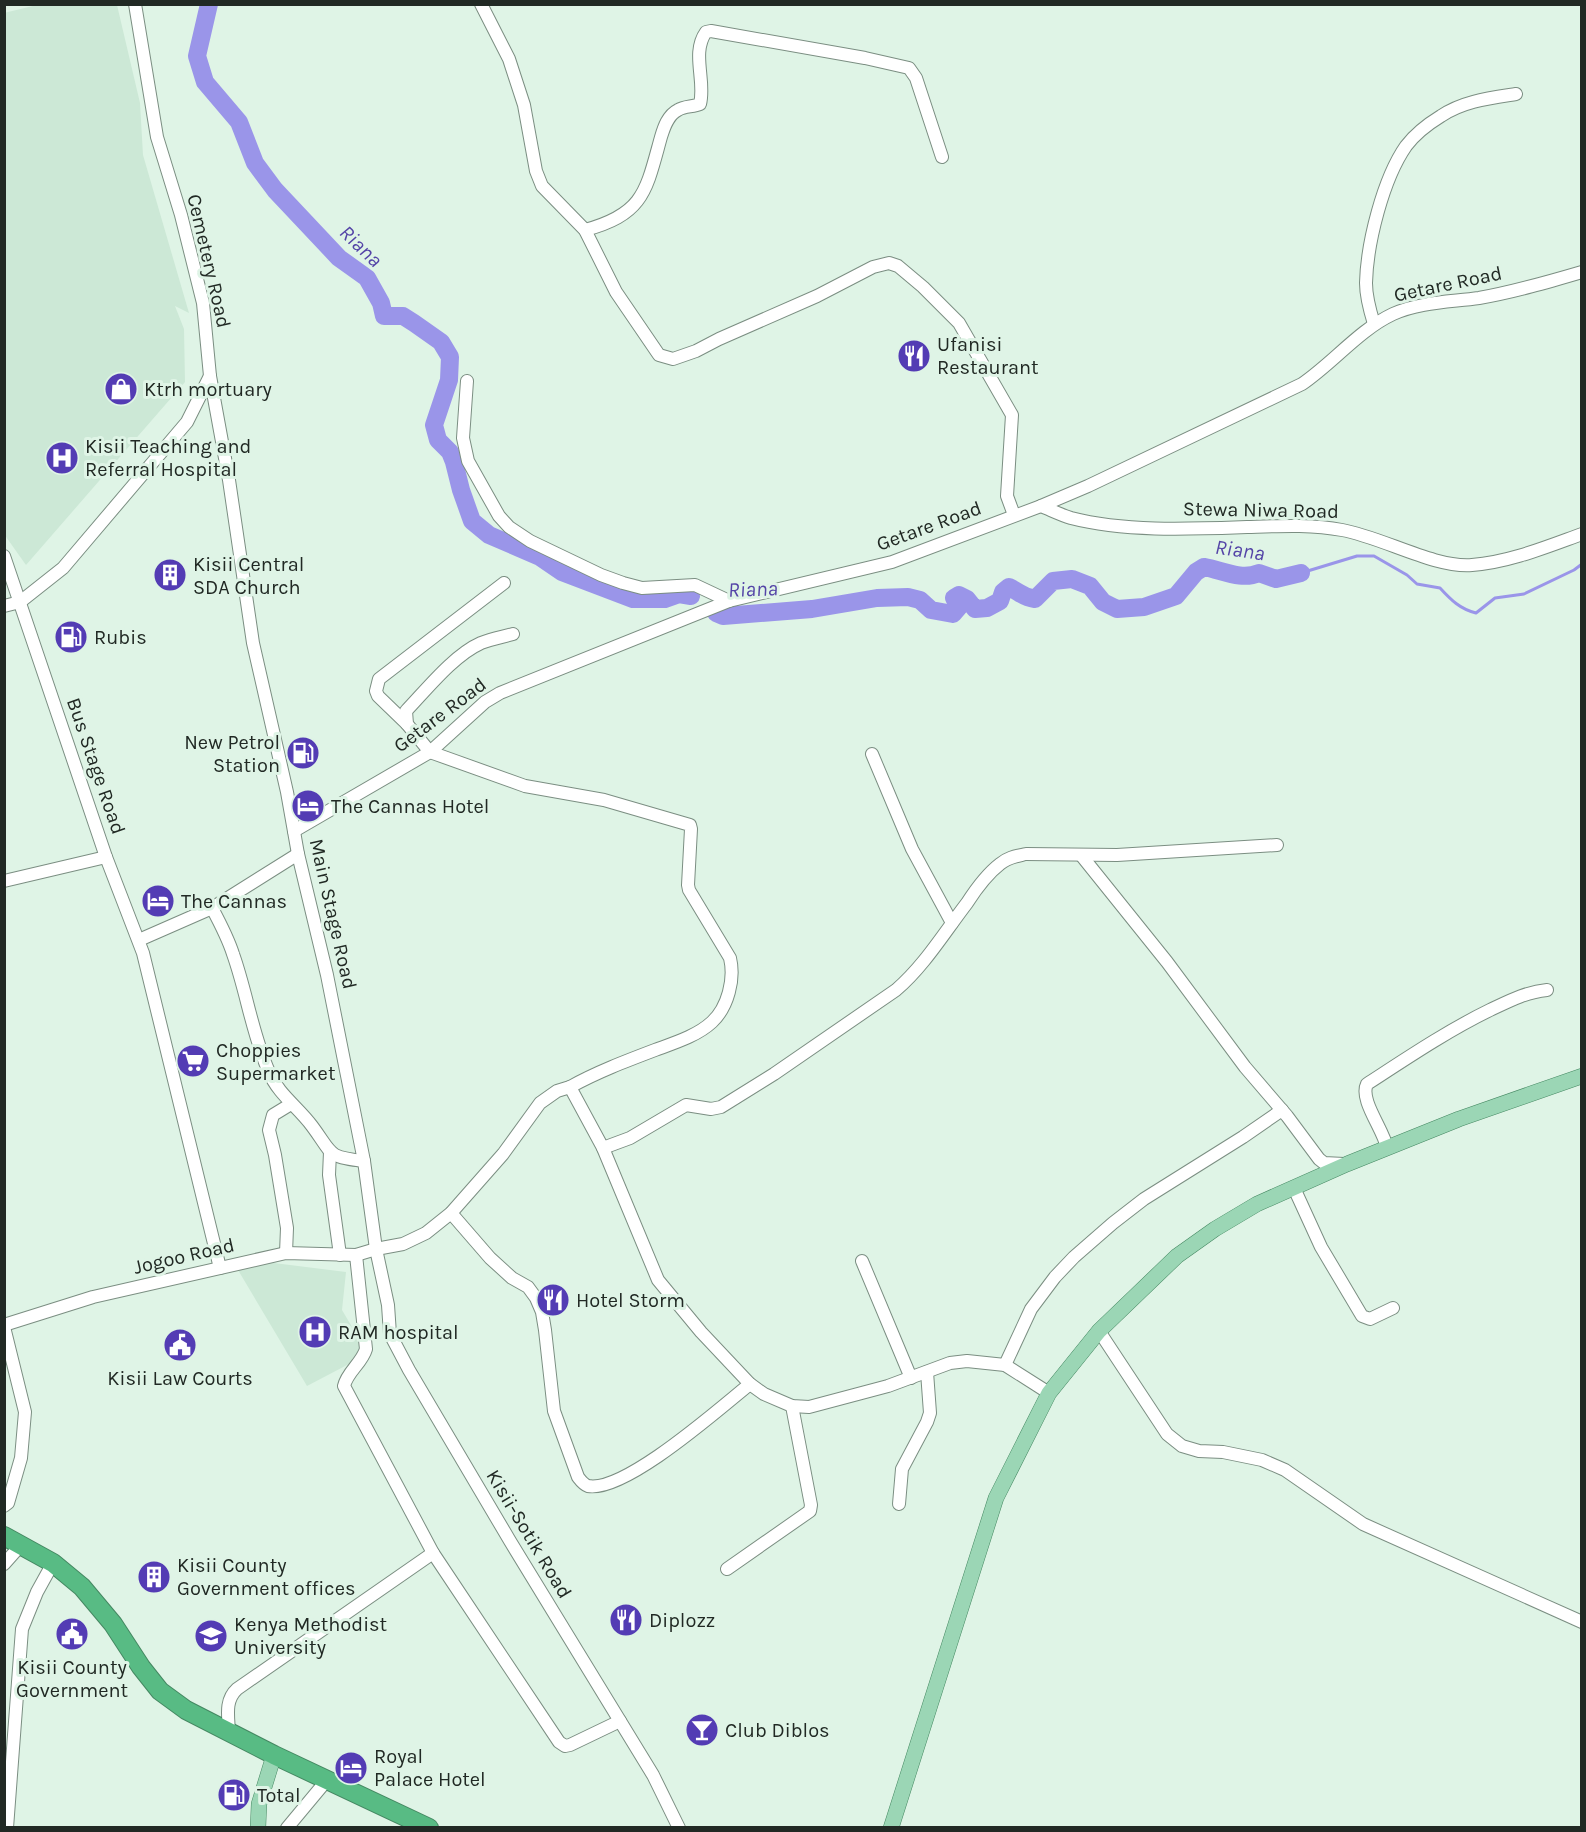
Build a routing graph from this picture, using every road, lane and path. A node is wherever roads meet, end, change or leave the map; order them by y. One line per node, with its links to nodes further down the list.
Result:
1 (135, 4): 8 (street, Cemetery Road)
2 (481, 4): 5 (street)
3 (1516, 94): 7 (street)
4 (942, 157): 5 (street)
5 (585, 230): 11 (street)
6 (1581, 272): 7 (street, Getare Road)
7 (1374, 324): 10 (street, Getare Road)
8 (210, 376): 16 (street); 22 (street, Main Stage Road)
9 (467, 381): 15 (street)
10 (1041, 506): 11 (street, Getare Road); 12 (street, Stewa Niwa Road)
11 (1014, 515): 15 (street, Getare Road)
12 (1581, 534)
13 (4, 556): 16 (street, Bus Stage Road)
14 (504, 583): 19 (street)
15 (729, 601): 20 (street, Getare Road)
16 (20, 602): 17 (street); 26 (street, Bus Stage Road)
17 (4, 606)
18 (513, 634): 19 (street)
19 (407, 724): 20 (street)
20 (430, 752): 22 (street, Getare Road); 33 (street, Jogoo Road)
21 (872, 754): 29 (street)
22 (294, 831): 24 (street, Main Stage Road)
23 (1277, 845): 25 (street)
24 (298, 854): 28 (street); 39 (street, Main Stage Road)
25 (1081, 855): 29 (street); 35 (street)
26 (106, 857): 27 (street); 30 (street, Bus Stage Road)
27 (4, 881)
28 (212, 908): 30 (street); 34 (street)
29 (952, 923): 36 (street)
30 (138, 940): 48 (street, Bus Stage Road)
31 (1547, 990): 37 (street)
32 (1581, 1076): 37 (main road)
33 (570, 1087): 36 (street); 42 (street, Jogoo Road)
34 (291, 1104): 38 (street); 44 (street)
35 (1282, 1110): 40 (street); 52 (street)
36 (603, 1148): 55 (street)
37 (1387, 1148): 40 (main road)
38 (330, 1152): 39 (street); 45 (street)
39 (364, 1161): 43 (street, Main Stage Road)
40 (1347, 1164): 41 (main road)
41 (1294, 1188): 49 (street); 51 (main road)
42 (451, 1213): 43 (street, Jogoo Road); 55 (street)
43 (376, 1249): 46 (street, Jogoo Road); 67 (street, Kisii-Sotik Road)
44 (286, 1253): 45 (street, Jogoo Road); 48 (street, Jogoo Road)
45 (340, 1255): 46 (street, Jogoo Road)
46 (356, 1255): 62 (street)
47 (862, 1261): 54 (street)
48 (220, 1268): 50 (street, Jogoo Road)
49 (1393, 1308)
50 (4, 1326): 59 (street)
51 (1099, 1330): 56 (main road); 66 (street)
52 (1005, 1365): 53 (street); 56 (street)
53 (927, 1371): 54 (street); 58 (street)
54 (910, 1378): 57 (street)
55 (750, 1384): 57 (street)
56 (1050, 1393): 76 (main road)
57 (792, 1406): 65 (street)
58 (899, 1504)
59 (4, 1506)
60 (4, 1536): 61 (highway)
61 (20, 1546): 63 (highway); 64 (street)
62 (433, 1553): 67 (street); 68 (street)
63 (53, 1563): 68 (highway); 71 (street)
64 (4, 1564)
65 (727, 1569)
66 (1581, 1622)
67 (620, 1721): 75 (street, Kisii-Sotik Road)
68 (229, 1731): 69 (highway)
69 (274, 1755): 70 (highway); 72 (main road)
70 (327, 1780): 73 (street); 74 (highway)
71 (7, 1827)
72 (258, 1827)
73 (287, 1827)
74 (429, 1827)
75 (679, 1827)
76 (891, 1827)

